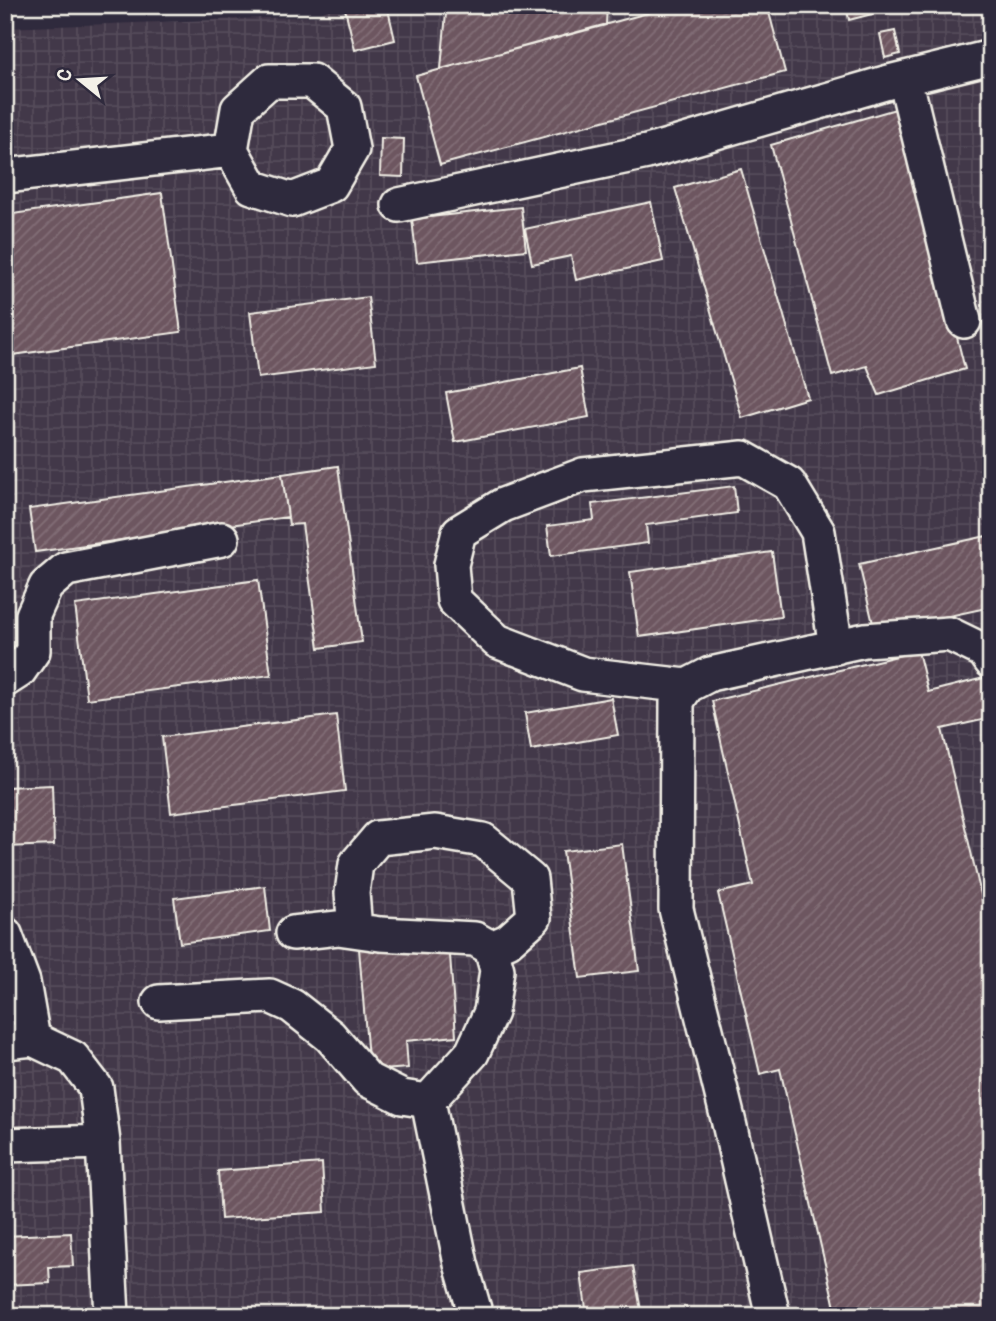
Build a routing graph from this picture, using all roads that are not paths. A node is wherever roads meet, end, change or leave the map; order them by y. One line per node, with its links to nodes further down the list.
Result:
1 (991, 57): 2 (lane)
2 (905, 78): 5 (lane); 6 (lane)
3 (230, 150): 4 (lane)
4 (5, 176)
5 (399, 205)
6 (964, 321)
7 (222, 539): 10 (lane)
8 (836, 647): 9 (lane); 11 (lane); 11 (lane)
9 (991, 661)
10 (5, 680)
11 (687, 686): 23 (lane)
12 (355, 930): 13 (lane); 15 (lane); 15 (lane)
13 (293, 933)
14 (5, 934): 17 (lane)
15 (491, 948): 18 (lane)
16 (159, 1002): 18 (lane)
17 (19, 1041): 19 (lane)
18 (428, 1101): 22 (lane)
19 (103, 1142): 20 (lane); 21 (lane)
20 (5, 1144)
21 (112, 1316)
22 (476, 1316)
23 (773, 1316)

